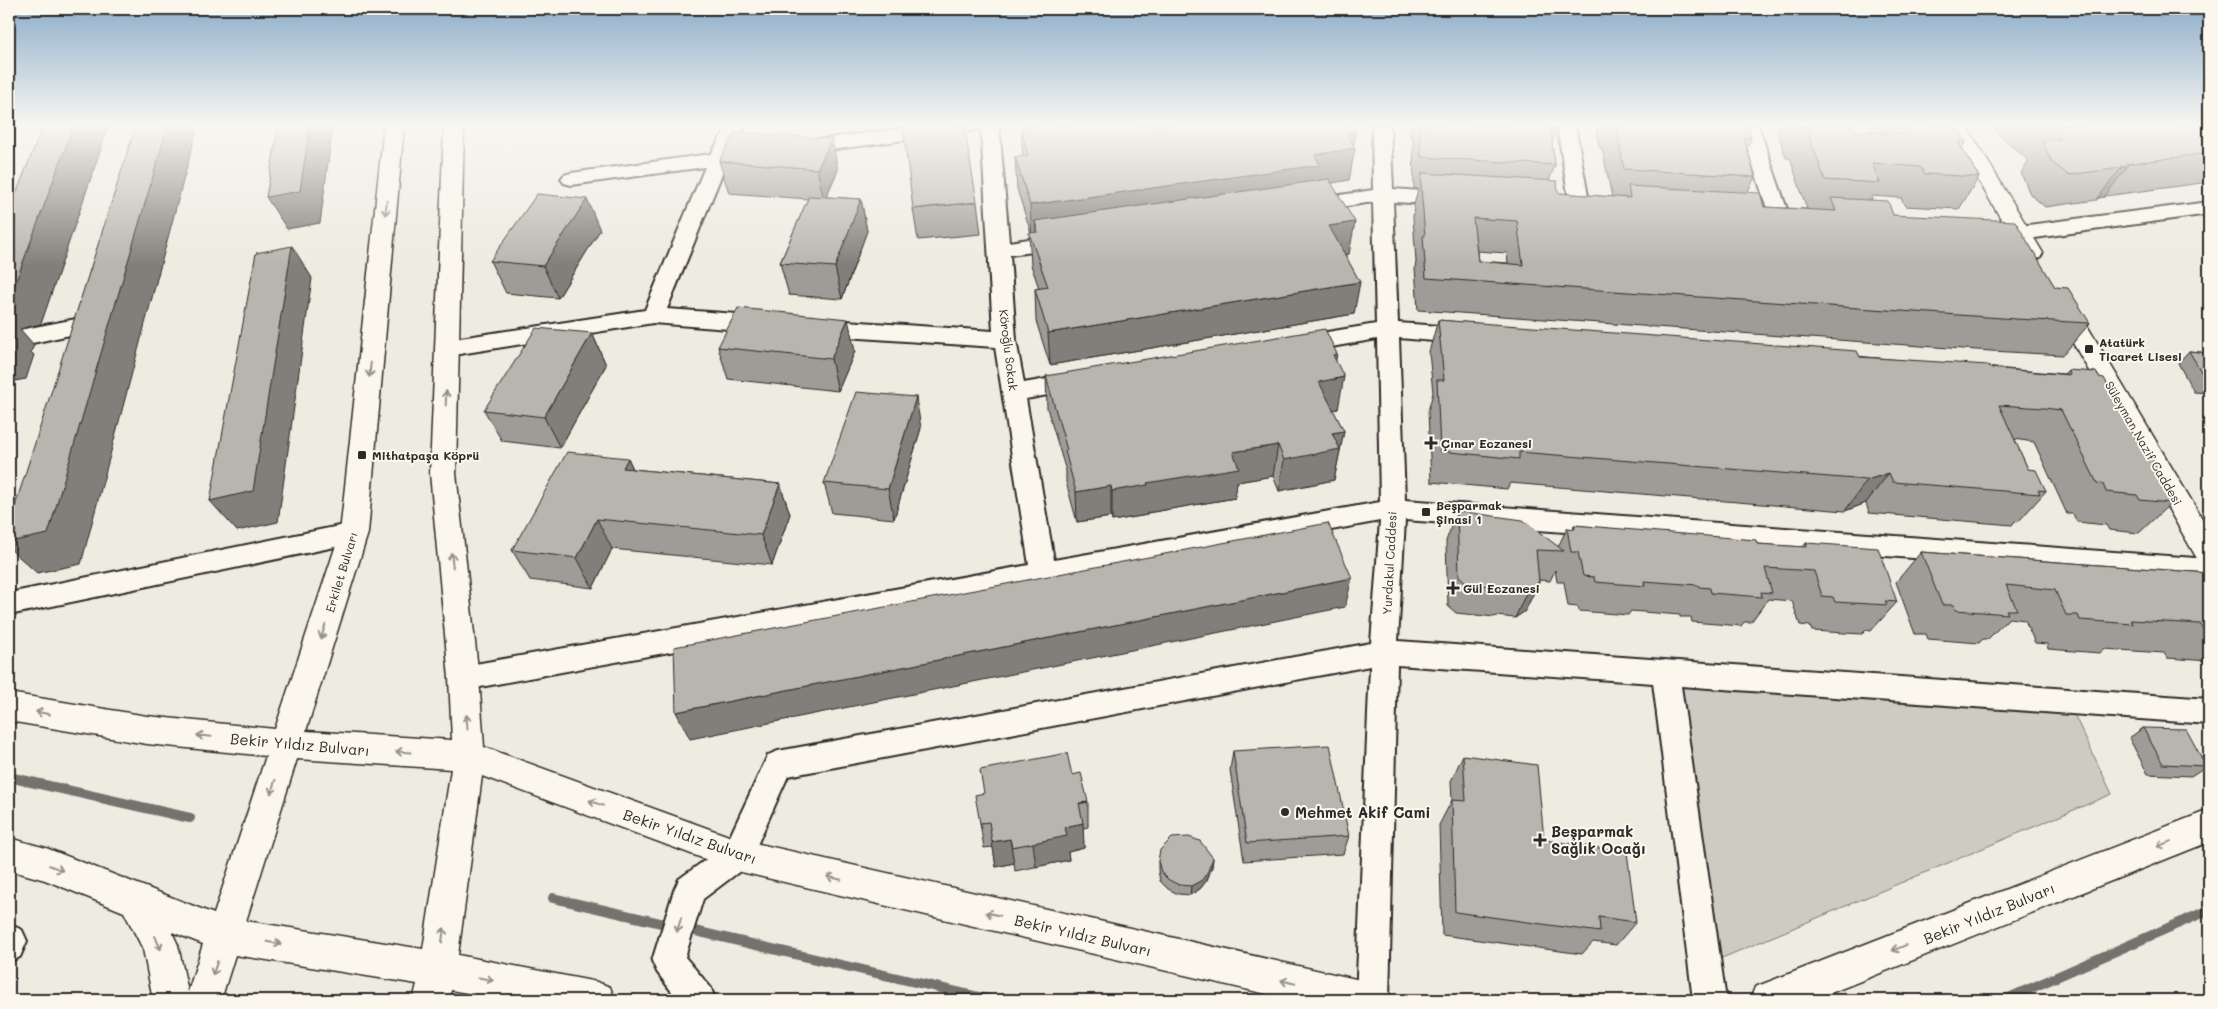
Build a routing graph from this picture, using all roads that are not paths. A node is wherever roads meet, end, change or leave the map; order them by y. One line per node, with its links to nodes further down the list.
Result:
1 (389, 172): 34 (main road, Erkilet Bulvarı, one-way to 34)
2 (453, 172): 27 (main road)
3 (622, 172): 10 (street)
4 (712, 172): 21 (street)
5 (993, 172): 20 (street, Köroğlu Sokak)
6 (1382, 172): 11 (street, Yurdakul Caddesi)
7 (1574, 172): 13 (street)
8 (1764, 172): 16 (street)
9 (1984, 172): 18 (main road, Süleyman Nazif Caddesi)
10 (571, 179)
11 (1382, 195): 12 (street); 14 (street); 23 (street, Yurdakul Caddesi)
12 (1471, 200)
13 (1580, 207)
14 (1294, 208)
15 (2209, 208): 18 (street)
16 (1779, 218)
17 (1982, 230): 18 (street)
18 (2020, 232): 31 (main road, Süleyman Nazif Caddesi)
19 (1078, 239): 20 (street)
20 (999, 250): 26 (street, Köroğlu Sokak)
21 (652, 316): 26 (street); 27 (street)
22 (76, 327): 25 (street)
23 (1387, 330): 24 (street); 28 (street); 33 (street, Yurdakul Caddesi)
24 (1486, 337)
25 (9, 340)
26 (1005, 340): 32 (street, Köroğlu Sokak)
27 (447, 348): 41 (main road, one-way to 27)
28 (1279, 348)
29 (2077, 377): 31 (street)
30 (1102, 378): 32 (street)
31 (2106, 379): 35 (main road, Süleyman Nazif Caddesi)
32 (1014, 392): 37 (street, Köroğlu Sokak)
33 (1392, 509): 36 (street); 37 (street); 39 (street, Yurdakul Caddesi)
34 (354, 534): 38 (street); 44 (main road, Erkilet Bulvarı, one-way to 44)
35 (2209, 554)
36 (2209, 569)
37 (1043, 573): 41 (street)
38 (9, 604)
39 (1384, 652): 40 (street); 48 (street); 56 (street, Yurdakul Caddesi)
40 (1665, 672): 43 (street); 57 (street)
41 (464, 678): 45 (main road, one-way to 41)
42 (9, 706): 44 (main road, Bekir Yıldız Bulvarı, one-way to 42)
43 (2209, 712)
44 (287, 744): 45 (main road, Bekir Yıldız Bulvarı, one-way to 44); 50 (main road, Erkilet Bulvarı, one-way to 50)
45 (469, 756): 48 (main road, Bekir Yıldız Bulvarı, one-way to 45); 51 (main road, one-way to 45)
46 (2209, 826): 58 (main road, Bekir Yıldız Bulvarı, one-way to 58)
47 (9, 854): 49 (main road, one-way to 49)
48 (737, 855): 55 (street, one-way to 55); 56 (main road, Bekir Yıldız Bulvarı, one-way to 48)
49 (136, 900): 50 (main road); 52 (main road, one-way to 52)
50 (226, 936): 51 (main road, one-way to 51); 53 (main road, Erkilet Bulvarı, one-way to 53)
51 (434, 985): 54 (main road, one-way to 54)
52 (171, 1000)
53 (203, 1000)
54 (597, 1000)
55 (699, 1000)
56 (1370, 1000)
57 (1709, 1000)
58 (1768, 1000)

